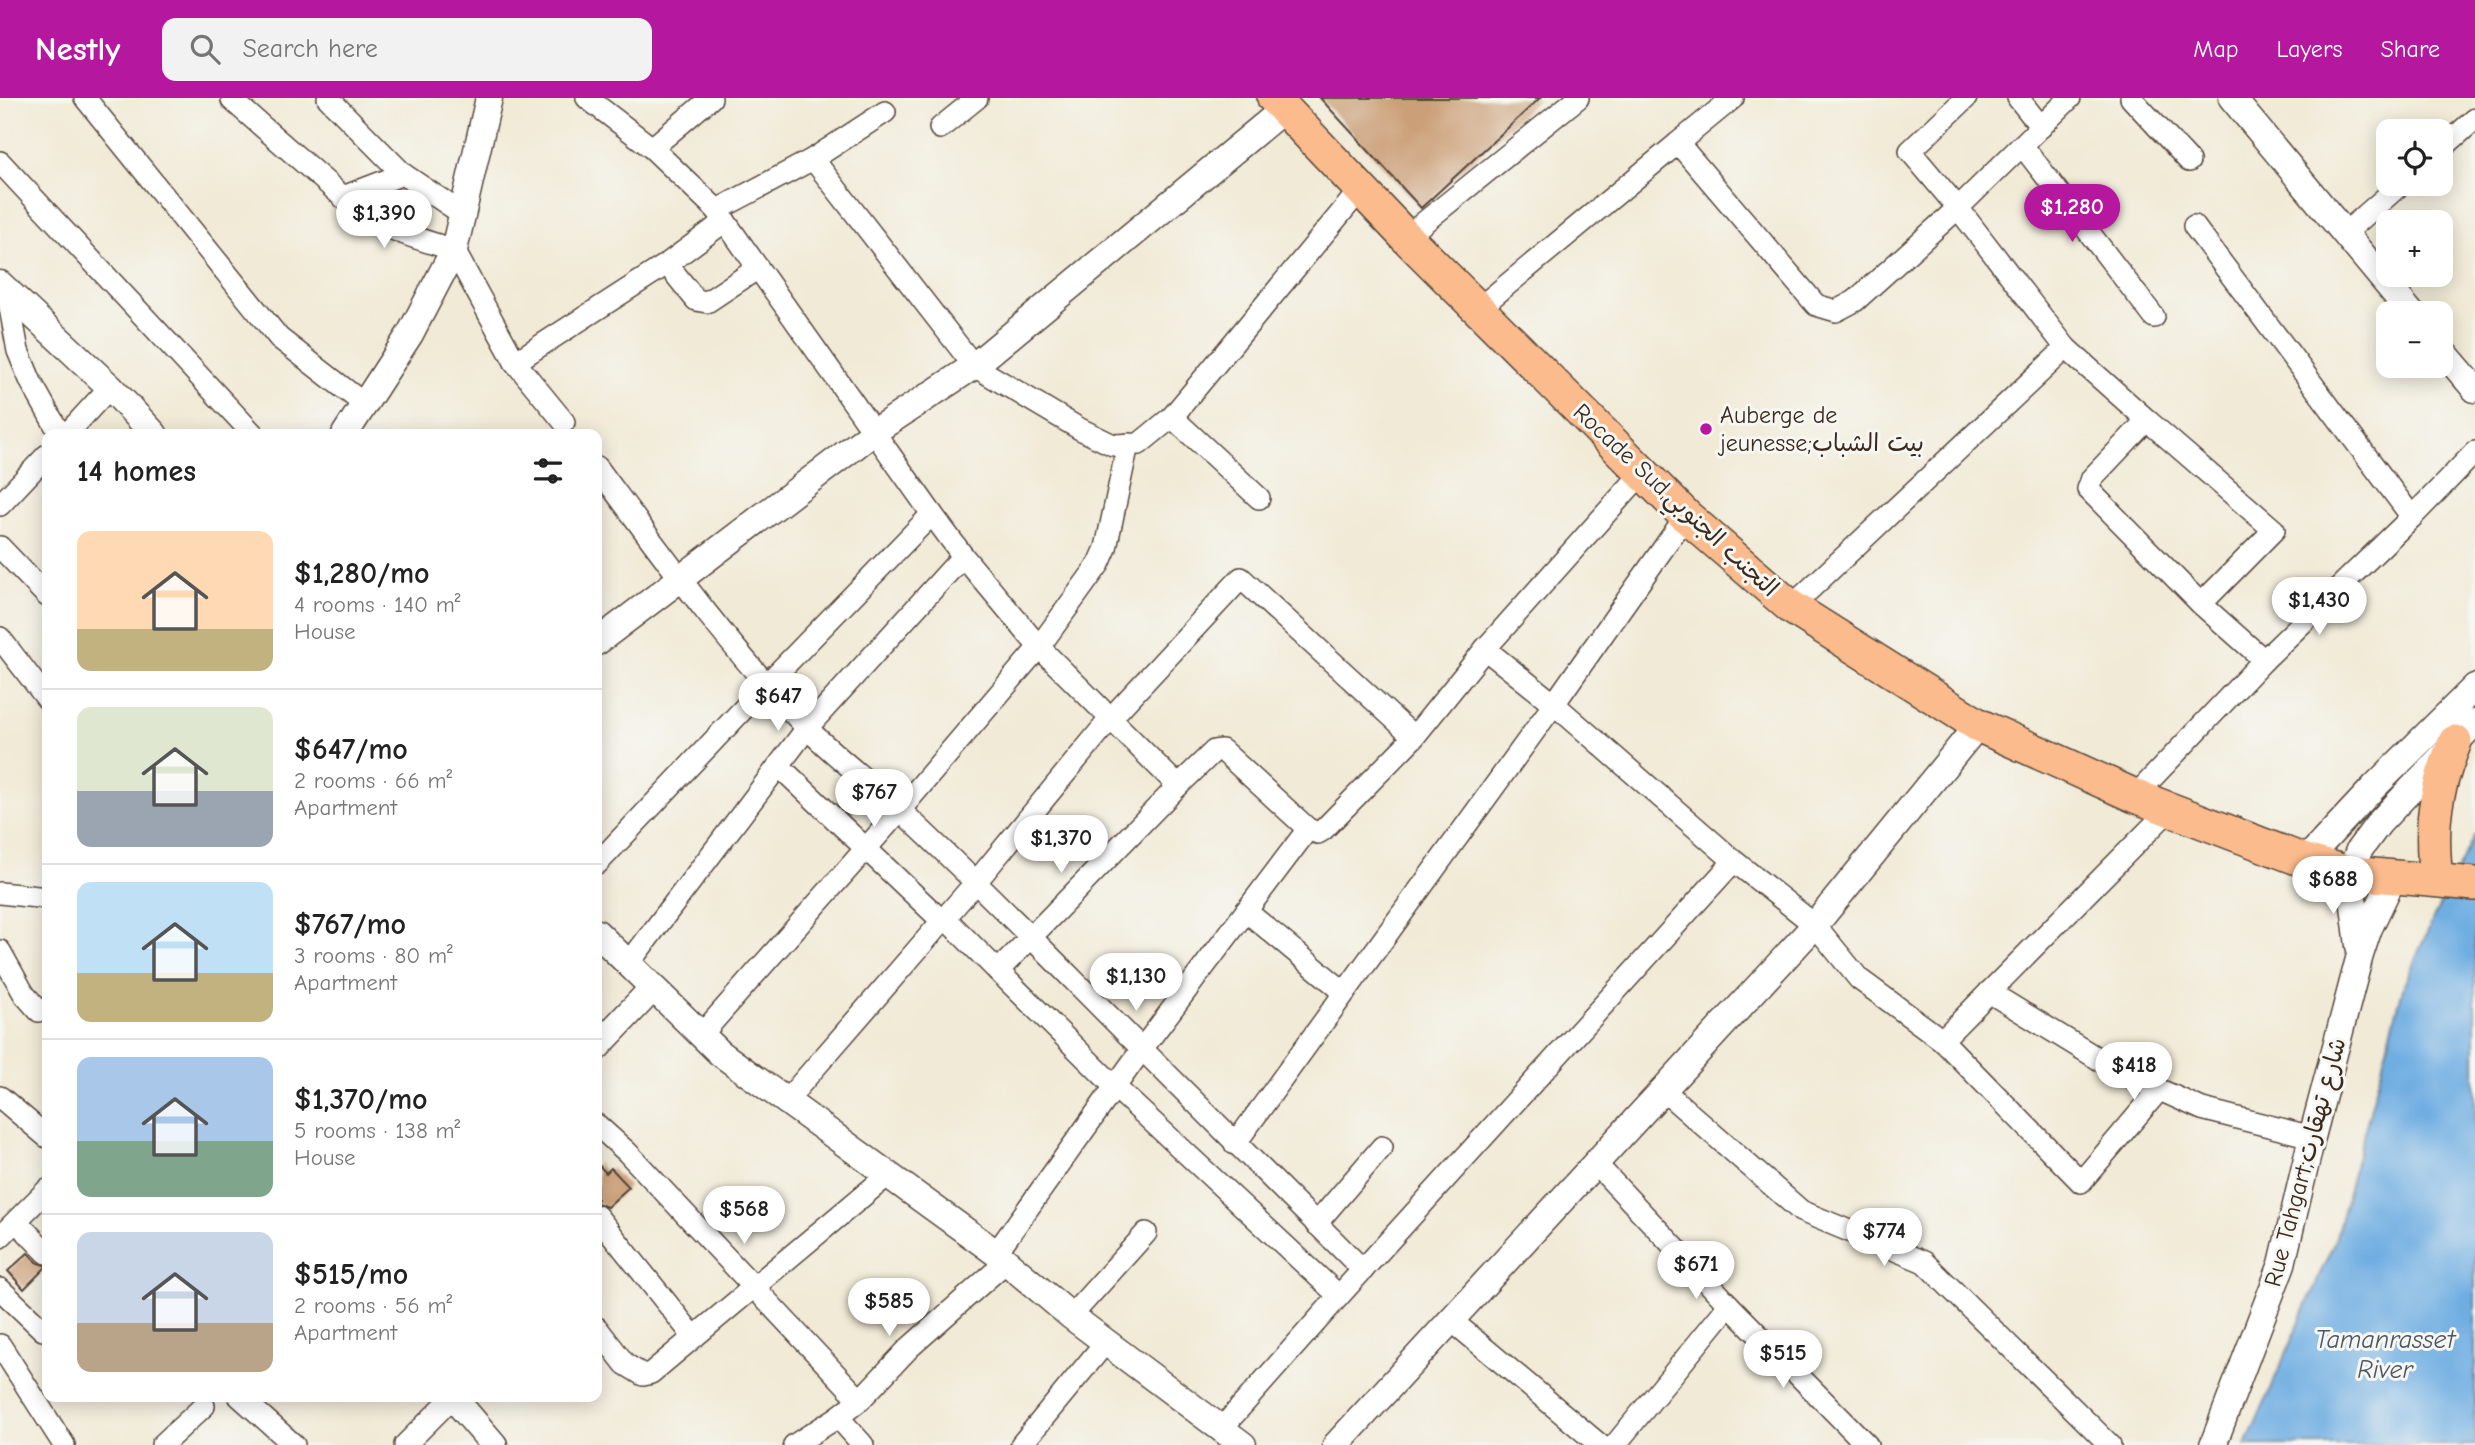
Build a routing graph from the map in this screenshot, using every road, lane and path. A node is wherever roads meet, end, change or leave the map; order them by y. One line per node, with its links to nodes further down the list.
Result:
1 (85, 98): 50 (street)
2 (328, 98): 27 (street)
3 (489, 98): 32 (street)
4 (587, 98): 23 (street)
5 (711, 98): 23 (street)
6 (977, 98): 19 (street)
7 (1578, 98): 36 (street)
8 (1733, 98): 21 (street)
9 (1966, 98): 31 (street)
10 (2018, 98): 18 (street)
11 (2070, 98): 18 (street)
12 (2131, 98): 25 (street)
13 (2232, 98): 35 (street)
14 (233, 99): 30 (street)
15 (1285, 102): 28 (main road, Rocade Sud,التجنب الجنوبي); 47 (street)
16 (886, 112): 24 (street)
17 (2475, 119): 20 (street)
18 (2041, 127): 22 (street)
19 (940, 128)
20 (2453, 138)
21 (1678, 143): 31 (street); 42 (street)
22 (2022, 145): 31 (street); 43 (street)
23 (652, 148): 33 (street)
24 (813, 159): 33 (street); 47 (street)
25 (2189, 161)
26 (0, 162): 56 (street)
27 (403, 174): 30 (street); 32 (street)
28 (1360, 190): 36 (main road, Rocade Sud,التجنب الجنوبي); 51 (street)
29 (2387, 196): 35 (street)
30 (343, 197): 37 (street)
31 (1958, 208): 44 (street)
32 (464, 215): 37 (street)
33 (721, 215): 38 (street); 39 (street)
34 (2194, 226): 69 (street)
35 (2344, 234): 41 (street)
36 (1406, 237): 42 (main road, Rocade Sud,التجنب الجنوبي)
37 (454, 250): 45 (street); 50 (street)
38 (667, 264): 39 (street); 45 (street)
39 (758, 268): 59 (street)
40 (4, 288): 48 (street); 53 (street)
41 (2401, 301)
42 (1478, 309): 63 (main road, Rocade Sud,التجنب الجنوبي)
43 (2154, 317)
44 (2066, 348): 52 (street); 75 (street)
45 (515, 362): 58 (street)
46 (2453, 363): 49 (street)
47 (974, 366): 59 (street); 60 (street)
48 (110, 387): 54 (street); 55 (street)
49 (2475, 389)
50 (364, 404): 57 (street)
51 (1172, 417): 60 (street); 65 (street)
52 (2147, 420): 74 (street); 74 (street)
53 (57, 429)
54 (72, 429)
55 (149, 429)
56 (248, 429)
57 (348, 429)
58 (561, 429)
59 (875, 431): 67 (street); 72 (street)
60 (1128, 444): 78 (street)
61 (2475, 452): 69 (street)
62 (42, 460): 66 (street)
63 (1642, 473): 68 (main road, Rocade Sud,التجنب الجنوبي); 79 (street)
64 (602, 474): 72 (street)
65 (1259, 498)
66 (0, 505)
67 (932, 514): 71 (street); 81 (street)
68 (1686, 516): 75 (main road, Rocade Sud,التجنب الجنوبي); 84 (street)
69 (2412, 517): 80 (street)
70 (0, 547): 73 (street)
71 (962, 556): 78 (street); 87 (street)
72 (680, 580): 77 (street); 81 (street)
73 (42, 591)
74 (2201, 604): 80 (street)
75 (1791, 607): 86 (main road, Rocade Sud,التجنب الجنوبي)
76 (0, 638): 83 (street)
77 (602, 638)
78 (1039, 647): 85 (street); 94 (street)
79 (1485, 649): 84 (street); 89 (street)
80 (2264, 660): 92 (street)
81 (767, 684): 87 (street); 97 (street)
82 (2475, 687): 99 (street)
83 (42, 693)
84 (1555, 704): 98 (street); 117 (street)
85 (1111, 719): 89 (street); 91 (street); 103 (street)
86 (1978, 725): 92 (main road, Rocade Sud,التجنب الجنوبي); 109 (street)
87 (807, 728): 90 (street); 94 (street)
88 (2465, 732): 100 (street); 102 (main road)
89 (1415, 737): 95 (street)
90 (779, 766): 96 (street); 114 (street)
91 (1178, 786): 95 (street); 110 (street)
92 (2136, 796): 93 (main road, Rocade Sud,التجنب الجنوبي)
93 (2171, 808): 99 (main road, Rocade Sud,التجنب الجنوبي); 118 (street)
94 (900, 810): 96 (street); 103 (street)
95 (1308, 830): 107 (street)
96 (864, 848): 108 (street); 120 (street)
97 (602, 859)
98 (1734, 861): 109 (street); 144 (street)
99 (2305, 861): 100 (main road, Rocade Sud,التجنب الجنوبي)
100 (2350, 873): 101 (main road, Rocade Sud,التجنب الجنوبي); 113 (street, Rue Tahgart;شارع تهقارت)
101 (2393, 878): 102 (main road, Rocade Sud,التجنب الجنوبي); 113 (street, Rue Tahgart;شارع تهقارت)
102 (2439, 881): 104 (main road, Rocade Sud,التجنب الجنوبي)
103 (976, 883): 108 (street); 110 (street)
104 (2475, 884)
105 (0, 893): 106 (street)
106 (42, 897)
107 (1247, 911): 117 (street); 123 (street)
108 (944, 920): 115 (street); 128 (street)
109 (1815, 925): 121 (street); 125 (street)
110 (1030, 936): 115 (street); 123 (street)
111 (602, 938): 114 (street)
112 (0, 951): 119 (street)
113 (2360, 955): 131 (street, Rue Tahgart;شارع تهقارت)
114 (629, 963): 116 (street)
115 (998, 971): 124 (street)
116 (652, 989): 120 (street); 122 (street)
117 (1344, 992): 132 (street)
118 (1989, 992): 121 (street); 126 (street)
119 (39, 1011)
120 (701, 1035): 128 (street)
121 (1942, 1040): 126 (street)
122 (602, 1042)
123 (1142, 1049): 124 (street); 132 (street)
124 (1115, 1087): 143 (street); 147 (street)
125 (1663, 1090): 134 (street); 176 (street)
126 (2159, 1090): 131 (street)
127 (0, 1097): 130 (street)
128 (786, 1101): 135 (street)
129 (602, 1130): 145 (street)
130 (42, 1132)
131 (2312, 1137): 177 (street, Rue Tahgart;شارع تهقارت)
132 (1235, 1144): 139 (street)
133 (1382, 1147): 139 (street)
134 (1595, 1163): 148 (street); 150 (street)
135 (888, 1175): 143 (street); 145 (street)
136 (42, 1195): 137 (street)
137 (17, 1222): 141 (street); 142 (street)
138 (602, 1222): 153 (street)
139 (1316, 1224): 144 (street)
140 (1146, 1233): 149 (street)
141 (0, 1237)
142 (42, 1248)
143 (1002, 1257): 149 (street); 156 (street)
144 (1363, 1270): 147 (street)
145 (753, 1286): 153 (street); 156 (street)
146 (0, 1289): 151 (street)
147 (1339, 1296): 162 (street)
148 (1729, 1305): 174 (street); 175 (street)
149 (1071, 1316): 154 (street)
150 (1451, 1320): 172 (street); 173 (street)
151 (42, 1329)
152 (602, 1334): 153 (street)
153 (694, 1337)
154 (1105, 1343): 162 (street); 170 (street)
155 (0, 1345): 163 (street)
156 (860, 1400): 161 (street)
157 (202, 1402): 164 (street)
158 (246, 1402): 165 (street)
159 (448, 1402): 166 (street)
160 (457, 1402): 167 (street)
161 (838, 1417): 168 (street); 169 (street)
162 (1222, 1428): 171 (street)
163 (64, 1445)
164 (162, 1445)
165 (294, 1445)
166 (405, 1445)
167 (494, 1445)
168 (794, 1445)
169 (863, 1445)
170 (1021, 1445)
171 (1244, 1445)
172 (1336, 1445)
173 (1600, 1445)
174 (1615, 1445)
175 (1867, 1445)
176 (2110, 1445)
177 (2213, 1445)

